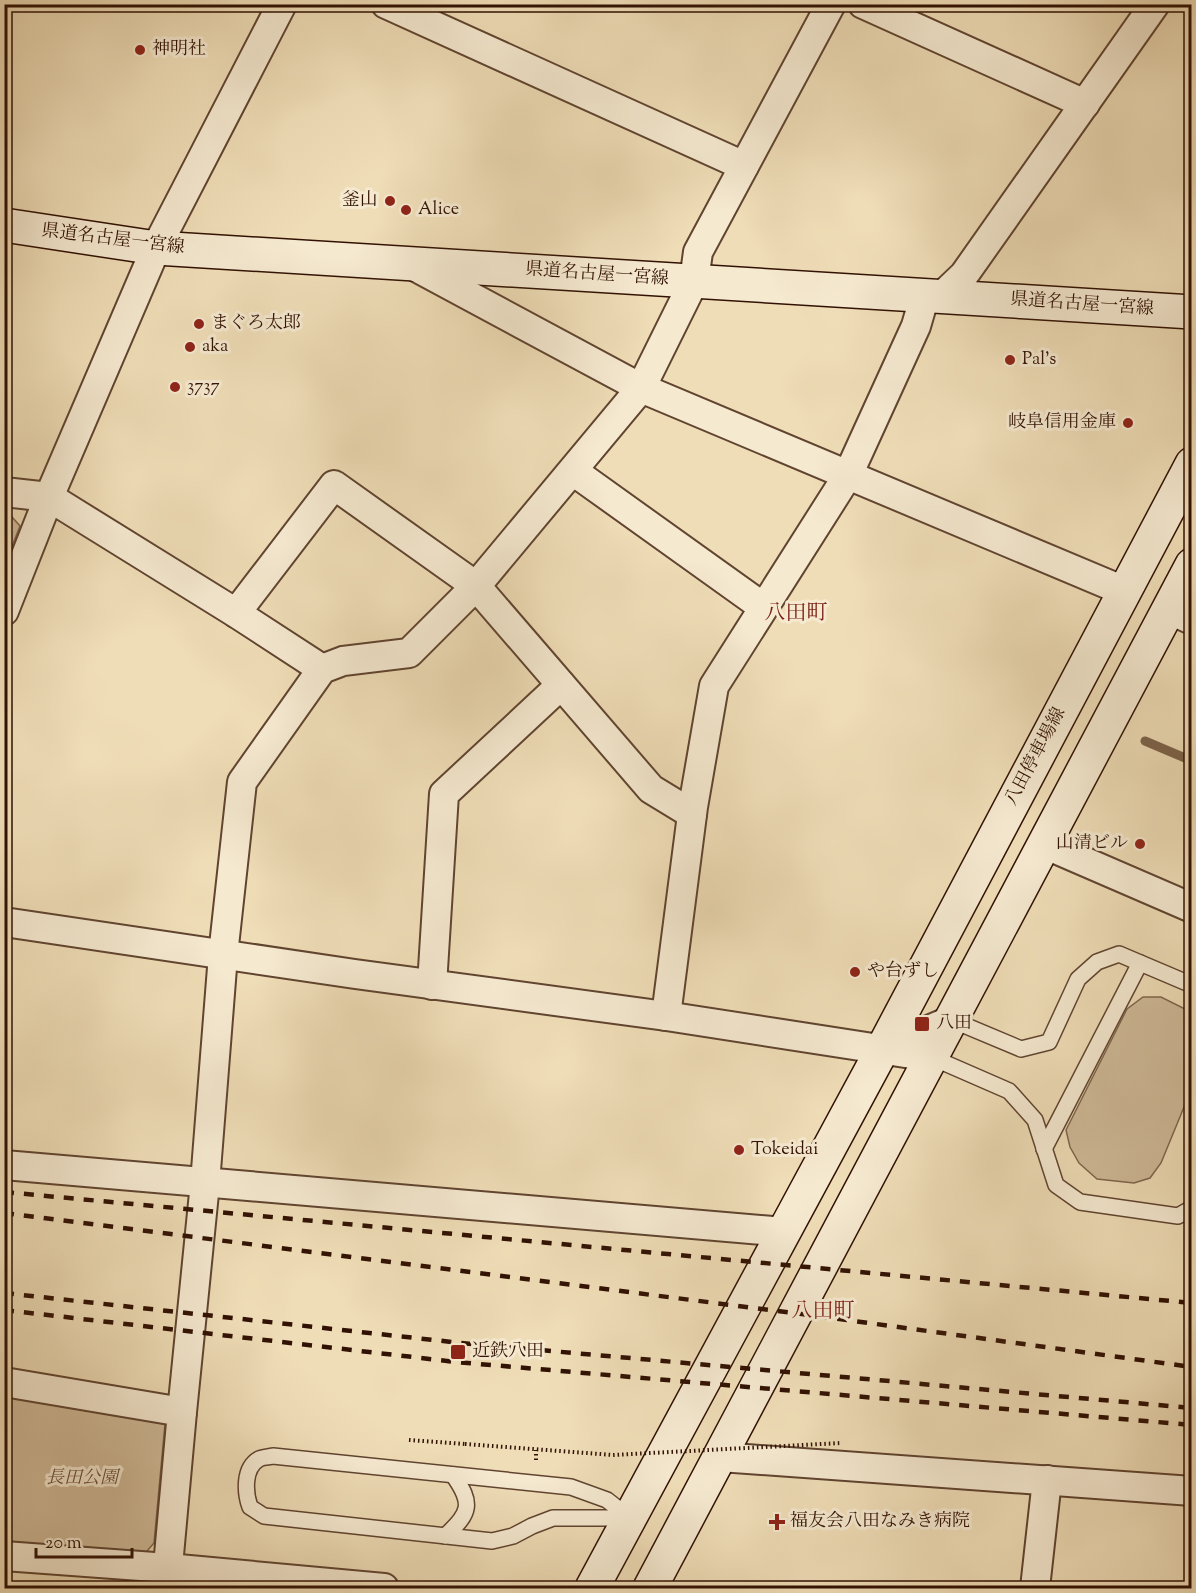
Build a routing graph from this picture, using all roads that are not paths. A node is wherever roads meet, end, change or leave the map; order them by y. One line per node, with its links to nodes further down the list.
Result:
1 (282, 4): 9 (street)
2 (386, 4): 7 (street)
3 (831, 4): 7 (street)
4 (863, 4): 6 (street)
5 (1155, 4): 6 (street)
6 (1086, 104): 12 (street)
7 (744, 166): 11 (street)
8 (4, 225): 9 (main road, 県道名古屋一宮線)
9 (156, 248): 10 (main road, 県道名古屋一宮線); 19 (street)
10 (409, 263): 11 (main road, 県道名古屋一宮線); 14 (street)
11 (694, 281): 12 (main road, 県道名古屋一宮線); 14 (street)
12 (934, 296): 13 (main road, 県道名古屋一宮線); 17 (street)
13 (1191, 312)
14 (641, 388): 16 (street); 17 (street)
15 (1191, 464): 22 (main road, 八田停車場線)
16 (573, 471): 21 (street); 23 (street)
17 (848, 475): 22 (street); 23 (street)
18 (4, 492): 19 (street)
19 (49, 497): 24 (street); 25 (street)
20 (1191, 565): 26 (main road)
21 (476, 586): 25 (street); 27 (street); 28 (street)
22 (1124, 591): 39 (main road, 八田停車場線)
23 (763, 607): 29 (street)
24 (4, 610)
25 (236, 613): 27 (street)
26 (1180, 614): 30 (main road)
27 (322, 669): 33 (street)
28 (561, 685): 29 (street); 35 (street)
29 (692, 814): 37 (street)
30 (1044, 844): 31 (street); 38 (main road)
31 (1191, 908)
32 (4, 922): 33 (street)
33 (223, 955): 35 (street); 43 (street)
34 (1140, 963): 36 (lane); 38 (lane); 41 (lane)
35 (432, 985): 37 (street)
36 (1191, 985)
37 (666, 1016): 39 (street)
38 (952, 1020): 39 (street); 40 (main road)
39 (882, 1050): 40 (street); 45 (main road, 八田停車場線)
40 (931, 1057): 41 (lane); 48 (main road)
41 (1044, 1149): 44 (lane)
42 (4, 1165): 43 (street)
43 (205, 1183): 45 (street); 47 (street)
44 (1191, 1208)
45 (784, 1232): 52 (main road, 八田停車場線)
46 (4, 1382): 47 (street)
47 (182, 1412): 55 (street)
48 (720, 1456): 50 (street); 58 (main road)
49 (453, 1475): 52 (lane); 53 (lane); 53 (lane)
50 (1047, 1480): 51 (street); 59 (street)
51 (1191, 1491)
52 (630, 1518): 53 (lane); 57 (main road, 八田停車場線)
53 (445, 1536)
54 (4, 1556): 55 (street)
55 (167, 1578): 56 (street)
56 (384, 1588)
57 (592, 1588)
58 (650, 1588)
59 (1035, 1588)

